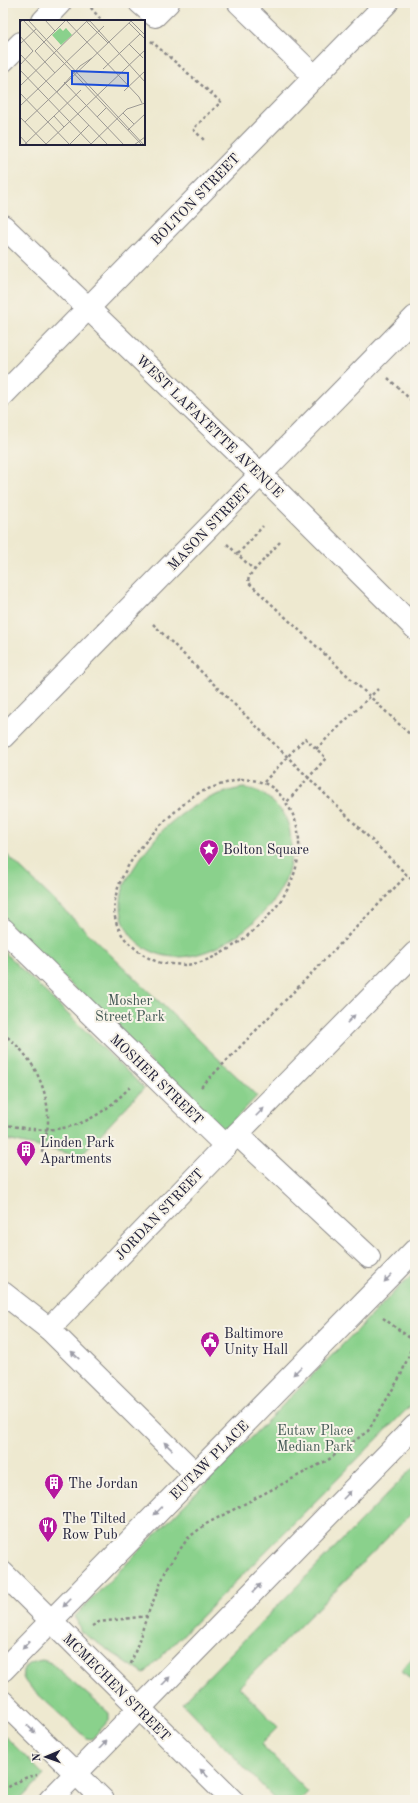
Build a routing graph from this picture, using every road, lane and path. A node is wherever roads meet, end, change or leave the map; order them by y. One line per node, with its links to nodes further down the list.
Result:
1 (60, 3): 7 (street)
2 (87, 3): 8 (path)
3 (140, 3): 4 (street)
4 (168, 3)
5 (239, 3): 12 (street)
6 (387, 3): 12 (street, BOLTON STREET)
7 (44, 20)
8 (101, 20)
9 (149, 38): 13 (path)
10 (20, 44): 11 (street)
11 (3, 61)
12 (315, 77): 15 (street, BOLTON STREET)
13 (205, 141)
14 (3, 226): 15 (street, WEST LAFAYETTE AVENUE)
15 (88, 309): 18 (street, BOLTON STREET); 20 (street, WEST LAFAYETTE AVENUE)
16 (415, 317): 17 (street, MASON STREET)
17 (371, 362): 19 (path); 20 (street, MASON STREET)
18 (3, 395)
19 (415, 404)
20 (261, 474): 21 (street, MASON STREET); 27 (street, WEST LAFAYETTE AVENUE)
21 (210, 526): 24 (path); 30 (street, MASON STREET)
22 (263, 526): 24 (path)
23 (280, 542): 25 (path)
24 (238, 554): 25 (path)
25 (254, 570): 29 (path)
26 (153, 624): 33 (path)
27 (415, 628)
28 (378, 689): 29 (path)
29 (370, 696): 31 (path); 32 (path)
30 (3, 737)
31 (415, 739)
32 (316, 749): 33 (path); 34 (path)
33 (287, 757): 34 (path); 35 (path)
34 (308, 778): 36 (path); 37 (path)
35 (264, 782): 36 (path); 36 (path)
36 (286, 803)
37 (407, 875): 38 (path); 43 (path)
38 (415, 883)
39 (3, 929): 42 (street, MOSHER STREET)
40 (415, 953): 46 (street, JORDAN STREET, one-way to 40)
41 (3, 1033): 45 (path)
42 (147, 1069): 43 (street, MOSHER STREET); 45 (path)
43 (184, 1105): 46 (street, MOSHER STREET)
44 (3, 1124): 45 (path)
45 (48, 1130): 47 (path)
46 (231, 1140): 49 (street, MOSHER STREET); 52 (street, JORDAN STREET)
47 (42, 1153)
48 (415, 1250): 51 (street, EUTAW PLACE, one-way to 51)
49 (369, 1257)
50 (3, 1293): 52 (street)
51 (368, 1299): 53 (path); 55 (street, EUTAW PLACE, one-way to 55)
52 (49, 1329): 55 (street, one-way to 52)
53 (415, 1341): 57 (path)
54 (415, 1426): 63 (street, one-way to 54)
55 (196, 1474): 58 (street, EUTAW PLACE, one-way to 58)
56 (3, 1573): 58 (street, MCMECHEN STREET)
57 (147, 1616): 59 (path); 60 (path)
58 (50, 1620): 61 (street, EUTAW PLACE, one-way to 61); 63 (street, MCMECHEN STREET)
59 (92, 1627)
60 (131, 1665)
61 (3, 1670)
62 (3, 1702): 64 (street, one-way to 64)
63 (139, 1709): 64 (street, one-way to 63); 69 (street, MCMECHEN STREET, one-way to 63)
64 (76, 1773): 67 (street); 68 (street)
65 (37, 1775): 66 (path)
66 (3, 1790)
67 (50, 1800)
68 (103, 1800)
69 (232, 1800)

